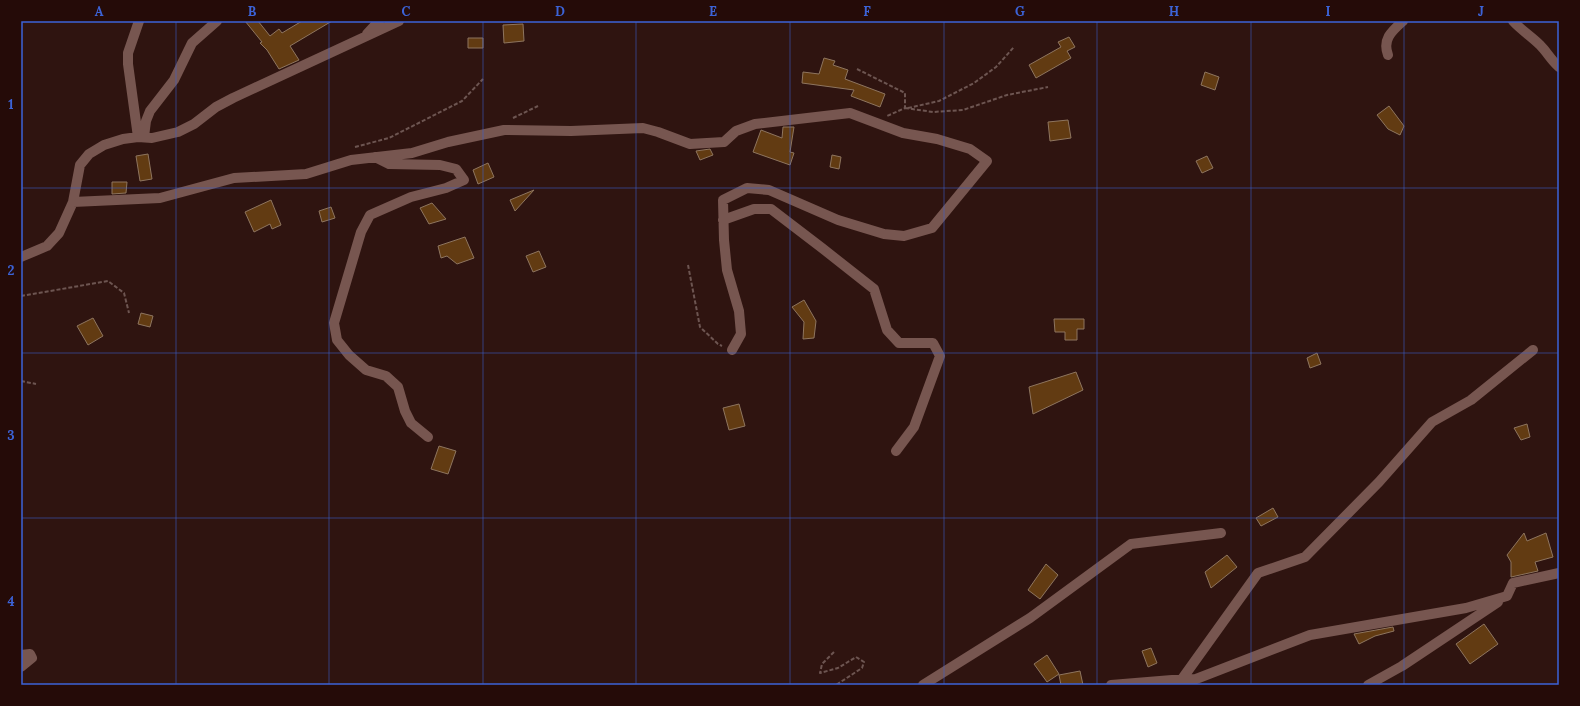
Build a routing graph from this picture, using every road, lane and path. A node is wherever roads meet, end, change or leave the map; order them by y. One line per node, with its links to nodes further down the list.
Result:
1 (138, 21): 16 (street)
2 (217, 21): 16 (street)
3 (379, 21): 7 (street)
4 (399, 21): 7 (street)
5 (1403, 21): 9 (street)
6 (1513, 21): 10 (street)
7 (363, 38): 16 (street)
8 (1014, 47): 14 (path)
9 (1388, 55)
10 (1559, 67)
11 (857, 69): 14 (path)
12 (483, 78): 17 (path)
13 (1048, 87): 14 (path)
14 (905, 108): 15 (path)
15 (873, 121): 18 (street); 20 (street)
16 (141, 137): 19 (street)
17 (353, 148)
18 (375, 158): 19 (street); 29 (street)
19 (73, 202): 21 (street)
20 (723, 220): 25 (street); 30 (street)
21 (21, 257)
22 (688, 265): 25 (path)
23 (21, 296): 24 (path)
24 (129, 313)
25 (732, 350)
26 (1533, 350): 37 (street)
27 (21, 381): 28 (path)
28 (36, 384)
29 (428, 437)
30 (896, 451)
31 (1221, 533): 39 (street)
32 (1559, 573): 33 (street)
33 (1507, 596): 37 (street); 41 (street)
34 (834, 652): 38 (path)
35 (21, 655): 36 (street)
36 (21, 667)
37 (1182, 679): 40 (street)
38 (836, 685)
39 (923, 685)
40 (1111, 685)
41 (1368, 685)

